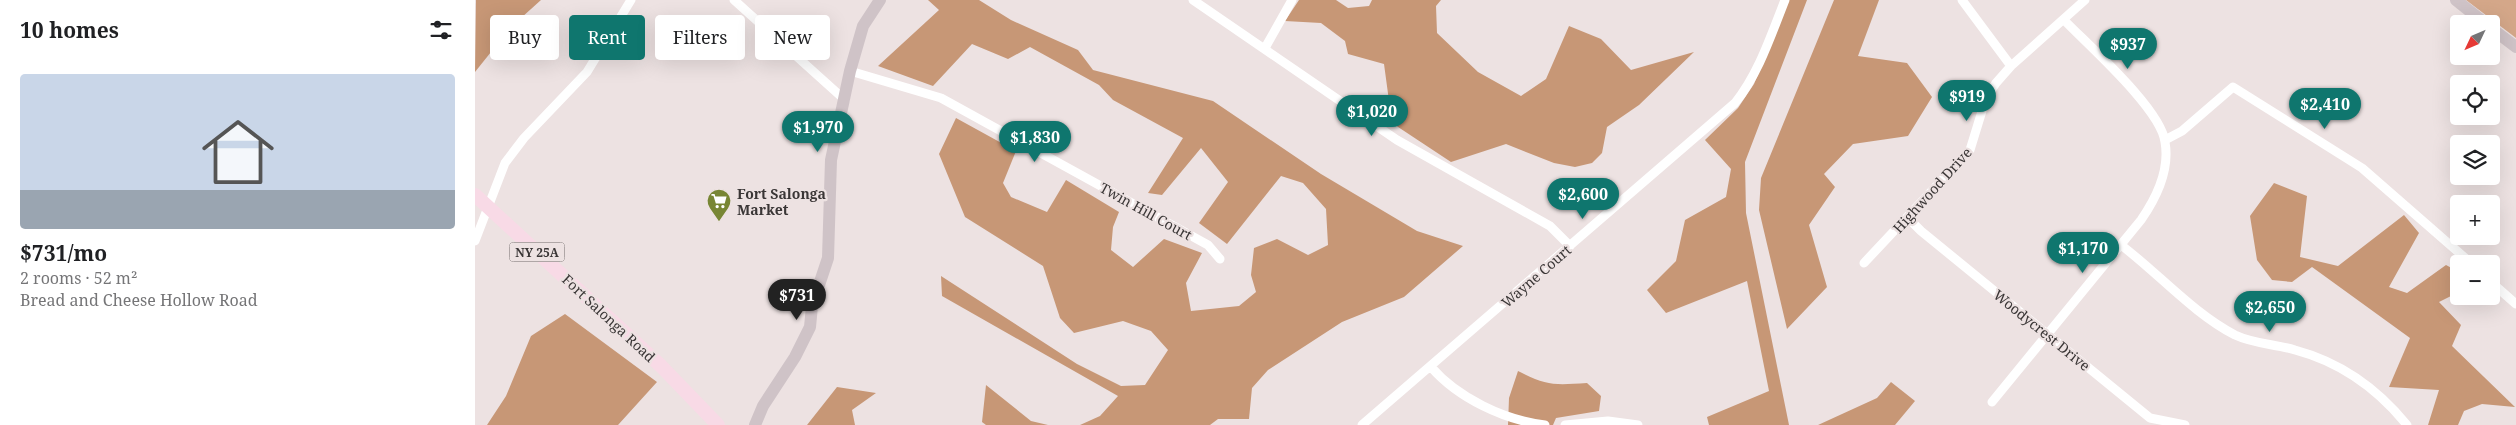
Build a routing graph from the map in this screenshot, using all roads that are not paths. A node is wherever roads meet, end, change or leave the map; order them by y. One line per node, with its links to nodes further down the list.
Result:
1 (631, 0): 20 (street)
2 (734, 0): 17 (street)
3 (880, 0): 16 (main road)
4 (1193, 0): 14 (street)
5 (1292, 0): 14 (street)
6 (1785, 0): 24 (street, Wayne Court)
7 (1962, 0): 15 (street)
8 (2085, 0): 11 (street, Highwood Drive)
9 (2455, 0): 10 (main road)
10 (2474, 15)
11 (2064, 20): 15 (street, Highwood Drive); 18 (street)
12 (2500, 35): 13 (main road)
13 (2516, 47)
14 (1265, 48): 24 (street)
15 (2011, 66): 21 (street, Highwood Drive)
16 (850, 71): 17 (main road); 26 (street, Twin Hill Court)
17 (845, 100): 35 (main road)
18 (2165, 140): 23 (street); 25 (street)
19 (475, 195): 20 (main road, Fort Salonga Road / NY 25A)
20 (488, 207): 22 (street); 34 (main road, Fort Salonga Road / NY 25A)
21 (1909, 218): 27 (street, Highwood Drive); 30 (street, Woodycrest Drive)
22 (475, 241)
23 (2121, 245): 30 (street); 41 (street)
24 (1570, 246): 31 (street, Wayne Court)
25 (2462, 255)
26 (1220, 259)
27 (1864, 263)
28 (2500, 290): 29 (street)
29 (2516, 304)
30 (2048, 335): 32 (street); 33 (street, Woodycrest Drive)
31 (1431, 367): 36 (street, Wayne Court); 37 (street)
32 (1992, 402)
33 (2151, 422): 40 (street, Woodycrest Drive)
34 (718, 425)
35 (755, 425)
36 (1362, 425)
37 (1545, 425)
38 (1565, 425): 39 (street)
39 (1638, 425)
40 (2185, 425)
41 (2407, 425)

